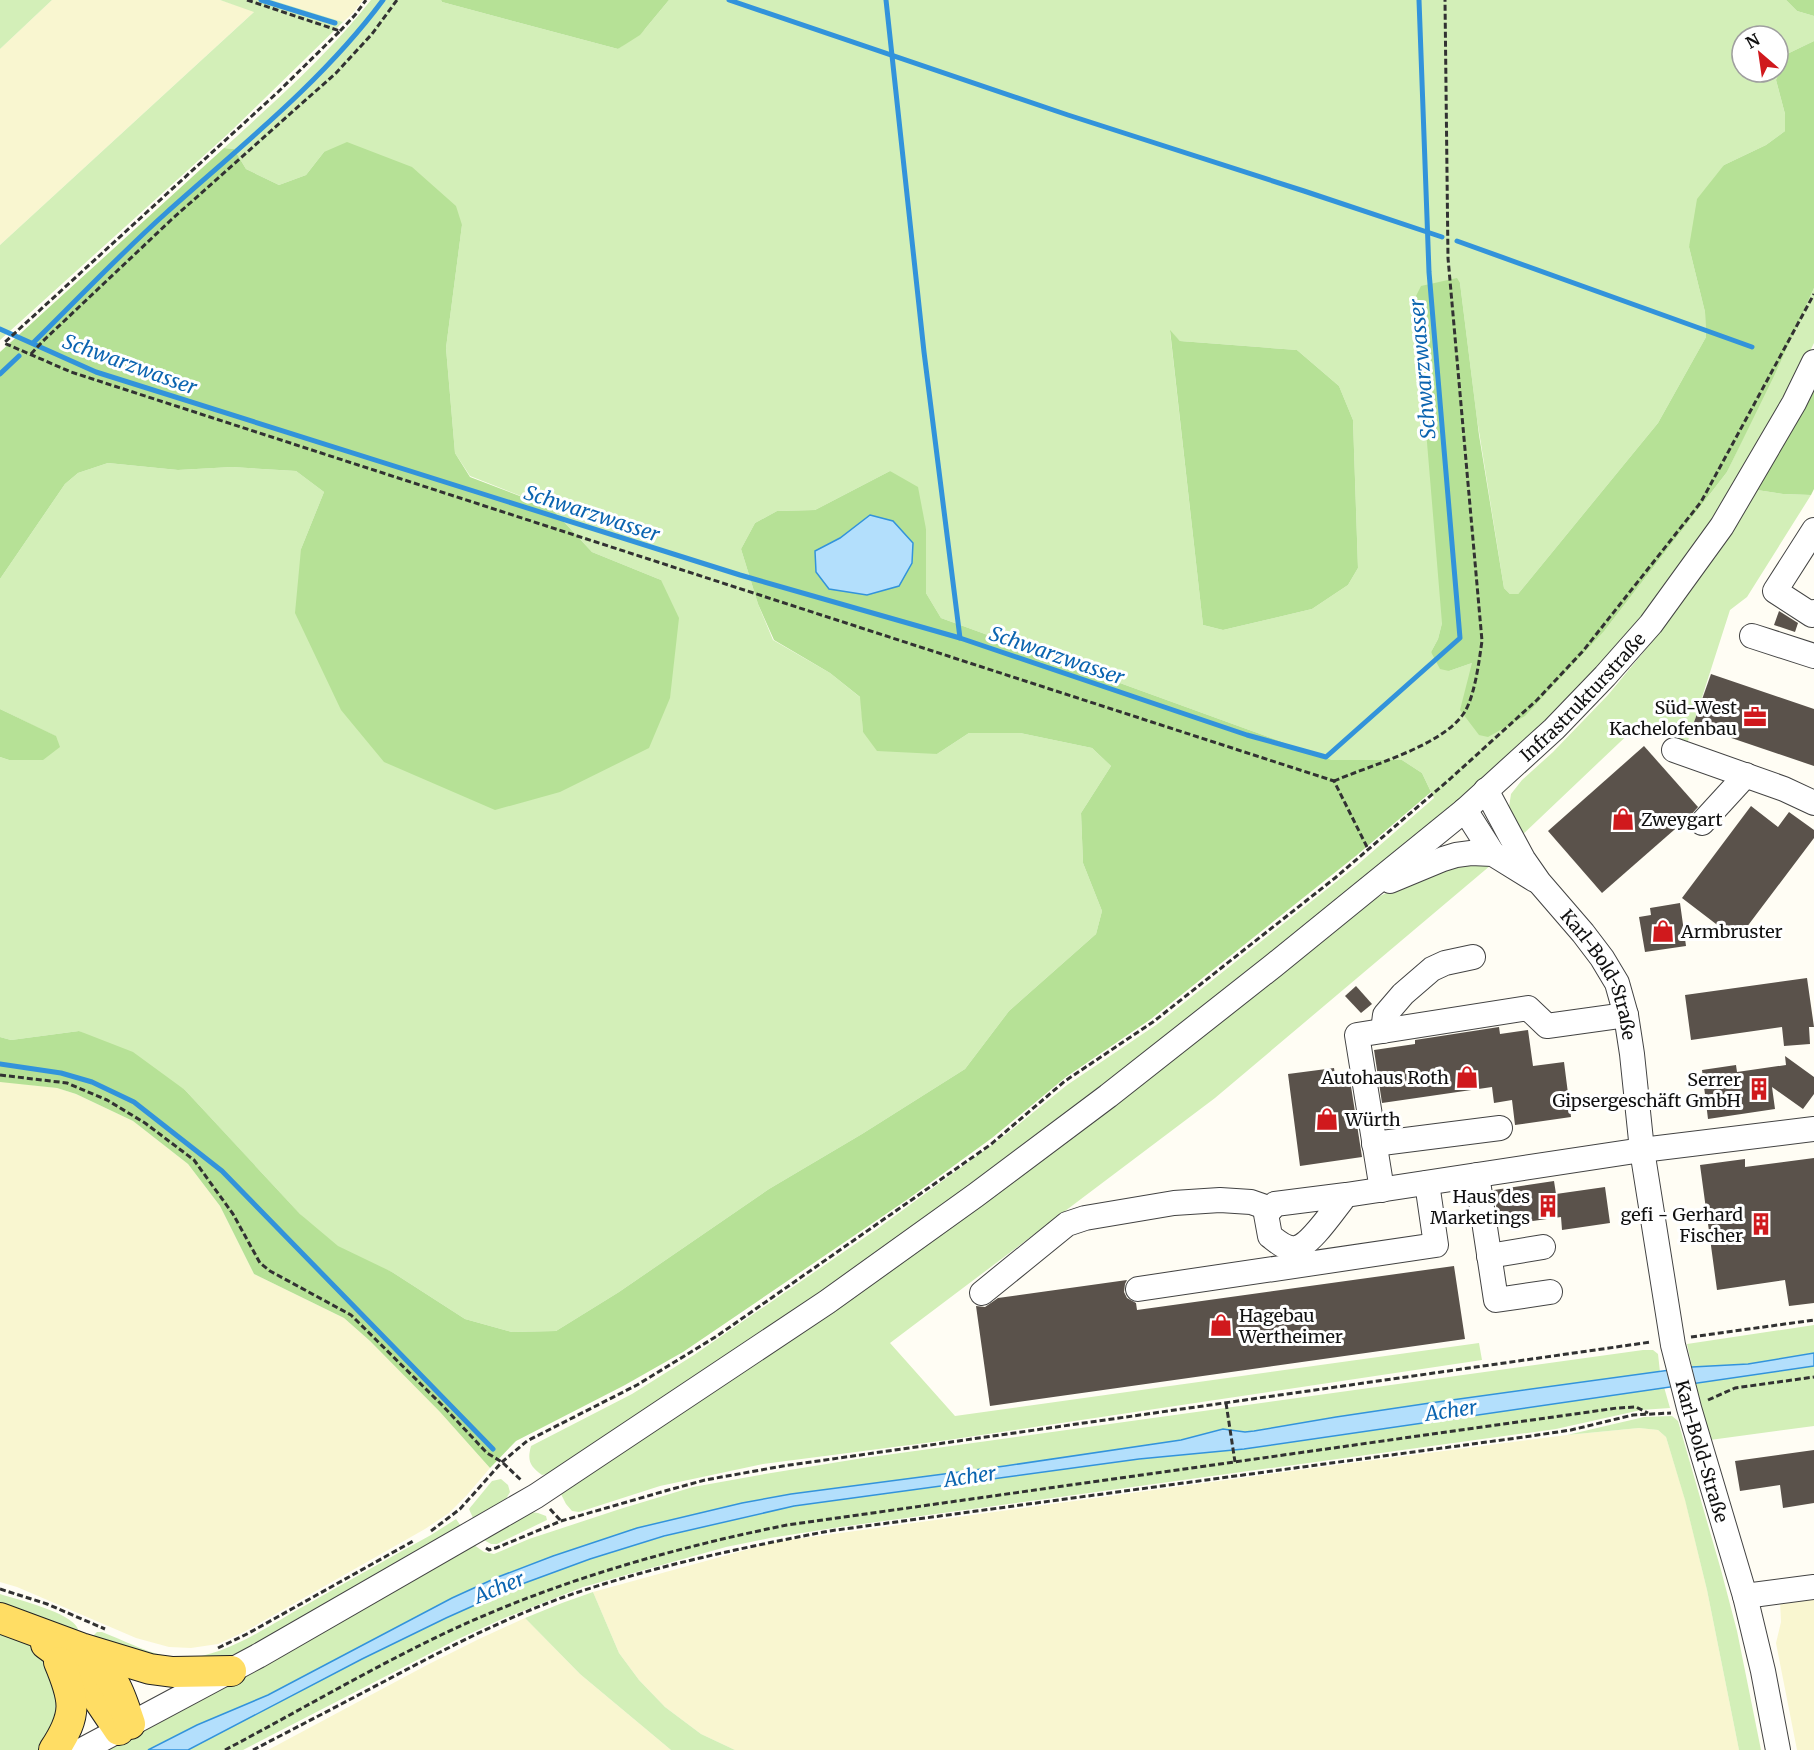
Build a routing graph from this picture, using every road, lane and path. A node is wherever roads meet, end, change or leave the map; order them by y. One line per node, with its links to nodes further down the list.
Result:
1 (247, 0): 5 (path)
2 (366, 0): 5 (path)
3 (397, 0): 8 (path)
4 (1445, 0): 16 (path)
5 (340, 31): 7 (path)
6 (1814, 294): 21 (path)
7 (1, 343): 8 (path)
8 (31, 354): 16 (path)
9 (1814, 362): 17 (street, Infrastrukturstraße)
10 (1814, 530): 11 (street)
11 (1814, 612)
12 (1752, 636): 13 (street)
13 (1814, 656)
14 (1674, 750): 15 (street)
15 (1746, 776): 18 (street); 20 (street)
16 (1334, 781): 21 (path)
17 (1486, 790): 19 (street, Infrastrukturstraße); 23 (street)
18 (1814, 802)
19 (1465, 810): 22 (street); 24 (street, Infrastrukturstraße)
20 (1702, 823)
21 (1368, 849): 49 (path)
22 (1493, 854): 23 (street); 24 (street)
23 (1539, 882): 26 (street, Karl-Bold-Straße)
24 (1363, 892): 61 (street, Infrastrukturstraße)
25 (1473, 957): 27 (street)
26 (1626, 1016): 27 (street); 32 (street, Karl-Bold-Straße)
27 (1383, 1031): 31 (street)
28 (0, 1075): 49 (path)
29 (1500, 1128): 31 (street)
30 (1814, 1129): 32 (street)
31 (1374, 1144): 35 (street)
32 (1642, 1150): 33 (street); 44 (street, Karl-Bold-Straße)
33 (1477, 1175): 34 (street); 39 (street)
34 (1427, 1183): 35 (street); 40 (street)
35 (1382, 1190): 36 (street)
36 (1346, 1195): 37 (street); 37 (street)
37 (1271, 1209): 42 (street)
38 (1543, 1247): 39 (street)
39 (1489, 1256): 41 (street)
40 (1138, 1289)
41 (1550, 1292)
42 (982, 1293)
43 (1814, 1320): 44 (path)
44 (1673, 1342): 46 (path); 47 (street, Karl-Bold-Straße)
45 (1814, 1377): 47 (path)
46 (1226, 1403): 50 (path); 53 (path)
47 (1689, 1408): 48 (path); 56 (street, Karl-Bold-Straße)
48 (1650, 1413): 50 (path); 66 (path)
49 (502, 1462): 51 (path)
50 (1234, 1462): 65 (path)
51 (430, 1532)
52 (421, 1537): 60 (path)
53 (480, 1543)
54 (1814, 1587): 56 (street)
55 (0, 1589): 58 (path)
56 (1745, 1596): 67 (street, Karl-Bold-Straße)
57 (0, 1618): 59 (main road)
58 (110, 1631)
59 (68, 1649): 61 (main road); 62 (main road); 63 (main road)
60 (210, 1650)
61 (231, 1671): 62 (street, Infrastrukturstraße)
62 (125, 1727): 64 (street, Infrastrukturstraße)
63 (54, 1750)
64 (82, 1750)
65 (225, 1750)
66 (253, 1750)
67 (1778, 1750)

